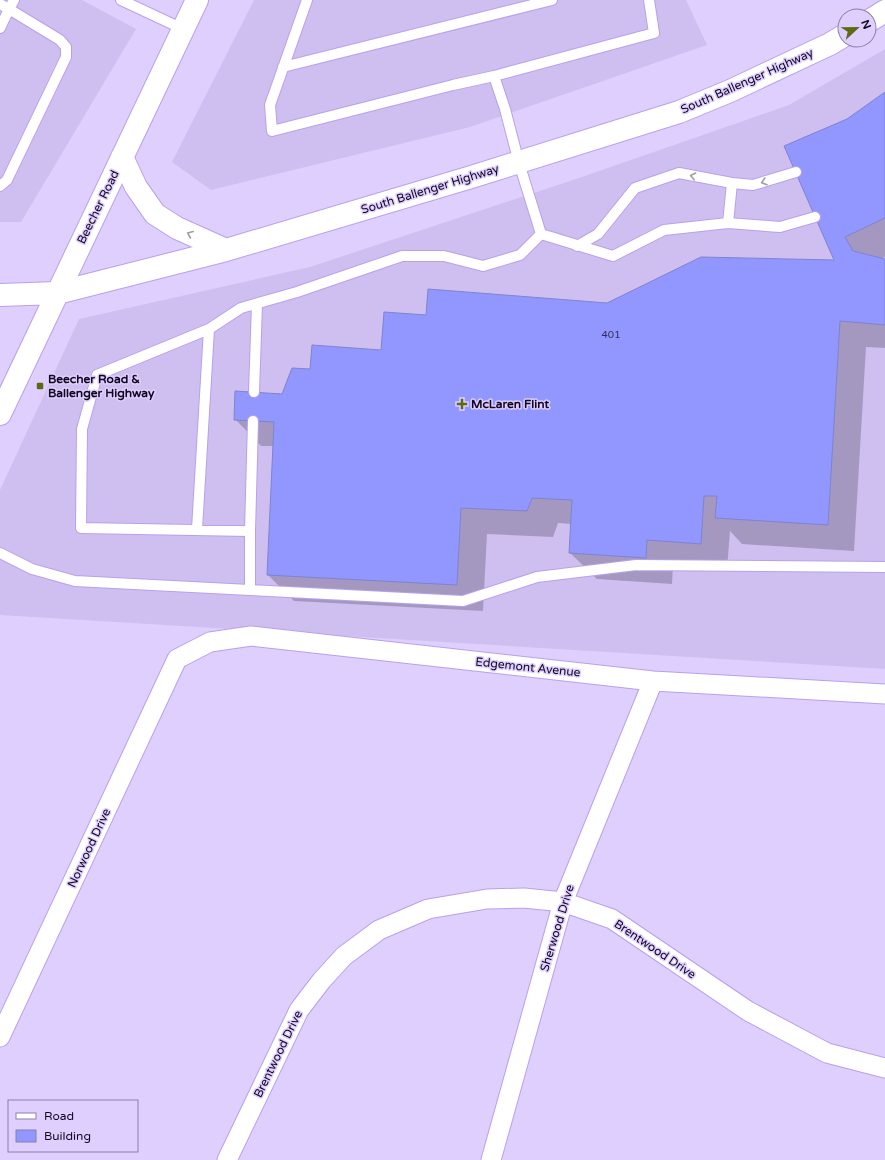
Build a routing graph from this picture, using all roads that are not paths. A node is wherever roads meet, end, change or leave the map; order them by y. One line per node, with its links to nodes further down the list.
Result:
1 (14, 0): 7 (lane)
2 (121, 0): 9 (lane)
3 (197, 0): 9 (main road, Beecher Road)
4 (307, 0): 11 (lane)
5 (552, 0): 11 (lane)
6 (649, 0): 12 (lane)
7 (4, 7): 8 (lane); 17 (lane)
8 (0, 28)
9 (184, 29): 13 (main road, Beecher Road)
10 (837, 40): 14 (main road, South Ballenger Highway)
11 (283, 67): 12 (lane)
12 (494, 76): 14 (lane)
13 (122, 157): 22 (main road, one-way to 13); 23 (main road, Beecher Road)
14 (519, 163): 20 (lane); 22 (main road, South Ballenger Highway)
15 (796, 172): 16 (lane, one-way to 16)
16 (732, 184): 19 (lane); 21 (lane, one-way to 21)
17 (0, 186)
18 (815, 218): 19 (lane)
19 (728, 223): 21 (lane)
20 (540, 234): 21 (lane); 25 (lane)
21 (577, 246)
22 (226, 250): 23 (main road, South Ballenger Highway)
23 (57, 293): 24 (main road, South Ballenger Highway); 28 (main road, Beecher Road)
24 (0, 295)
25 (257, 304): 26 (lane); 27 (lane)
26 (209, 329): 30 (lane); 30 (lane)
27 (254, 392)
28 (2, 402)
29 (253, 421): 31 (lane)
30 (197, 529): 31 (lane)
31 (250, 531): 34 (lane)
32 (0, 553): 34 (lane)
33 (885, 566): 34 (lane)
34 (250, 590)
35 (177, 659): 36 (street, Edgemont Avenue); 39 (street, Norwood Drive)
36 (653, 681): 37 (street, Edgemont Avenue); 38 (street, Sherwood Drive)
37 (885, 694)
38 (562, 902): 40 (street, Brentwood Drive); 41 (street, Brentwood Drive); 42 (street, Sherwood Drive)
39 (0, 1037)
40 (885, 1068)
41 (227, 1160)
42 (491, 1160)

